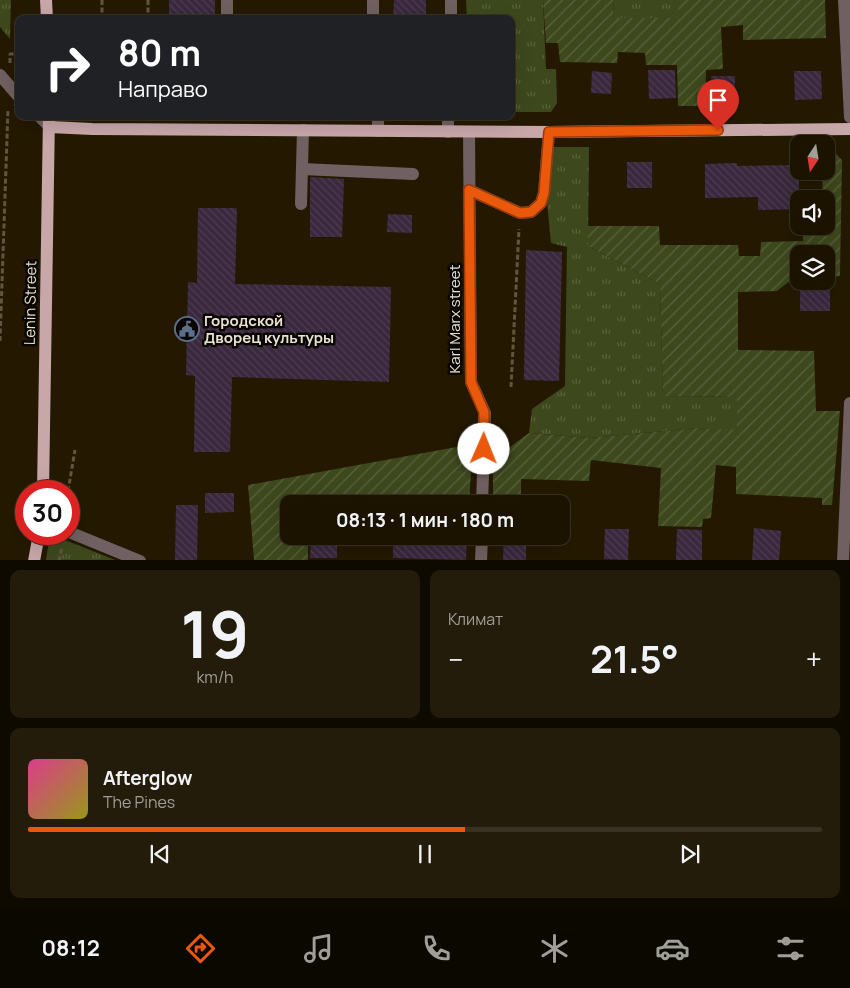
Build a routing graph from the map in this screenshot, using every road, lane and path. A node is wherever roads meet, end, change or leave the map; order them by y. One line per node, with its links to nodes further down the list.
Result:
1 (46, 0): 8 (main road)
2 (102, 0): 9 (path)
3 (148, 0): 10 (path)
4 (228, 0): 11 (street)
5 (372, 0): 12 (street)
6 (451, 0): 13 (street)
7 (844, 0): 18 (street)
8 (47, 15)
9 (102, 15)
10 (148, 15)
11 (227, 15)
12 (373, 15)
13 (451, 15)
14 (15, 54): 16 (path)
15 (0, 75): 16 (street)
16 (9, 87): 17 (street); 33 (path)
17 (15, 93)
18 (850, 117)
19 (378, 120): 24 (street)
20 (448, 120): 25 (street)
21 (50, 122): 23 (main road); 37 (main road, Lenin Street)
22 (850, 129): 27 (main road)
23 (303, 130): 24 (main road); 28 (street)
24 (378, 131): 25 (main road)
25 (448, 132): 26 (main road)
26 (469, 132): 27 (main road); 30 (street, Karl Marx street)
27 (549, 132): 32 (street)
28 (302, 169): 29 (street); 31 (street)
29 (413, 174)
30 (469, 190): 32 (street); 39 (street, Karl Marx street)
31 (301, 204)
32 (520, 213): 34 (path)
33 (0, 341)
34 (511, 387)
35 (850, 403): 46 (street)
36 (75, 450): 38 (path)
37 (43, 480)
38 (70, 480)
39 (482, 495)
40 (80, 536): 44 (street)
41 (37, 545): 43 (main road)
42 (482, 545): 45 (street)
43 (34, 560)
44 (140, 560)
45 (481, 560)
46 (843, 560)

